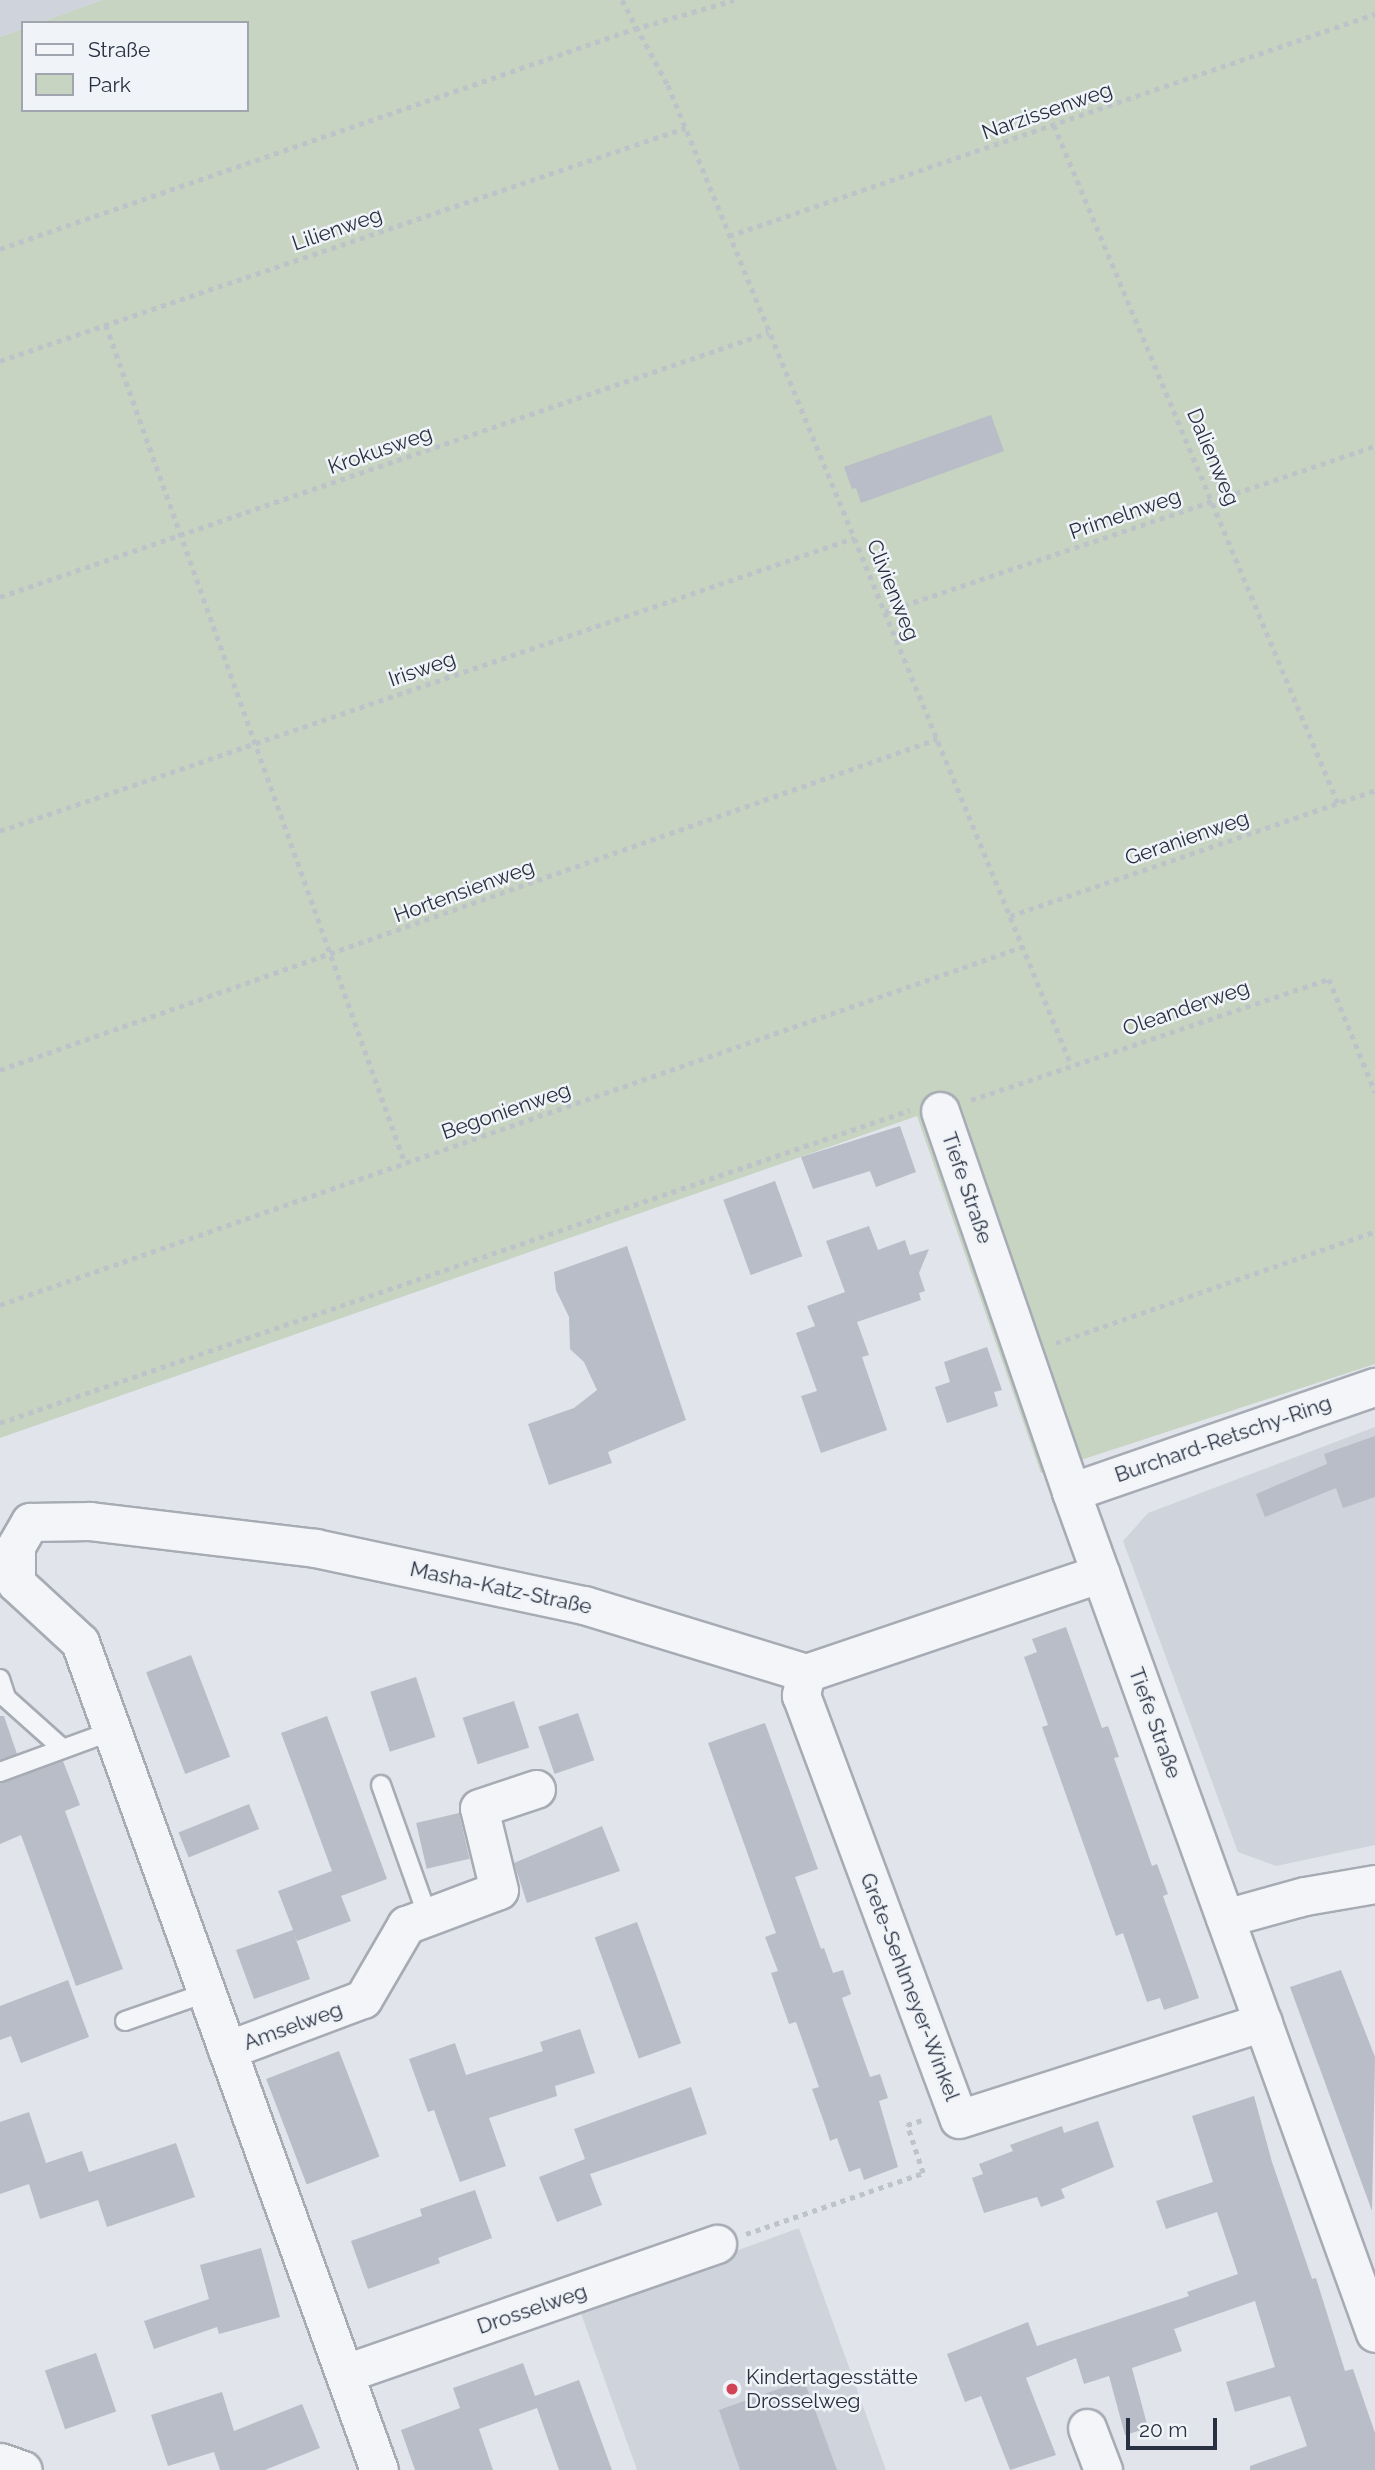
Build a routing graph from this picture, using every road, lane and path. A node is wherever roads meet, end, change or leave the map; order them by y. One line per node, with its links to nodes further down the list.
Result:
1 (622, 0): 4 (path, Clivienweg)
2 (734, 0): 4 (path)
3 (1375, 14): 5 (path, Narzissenweg)
4 (634, 29): 6 (path, Clivienweg); 8 (path)
5 (1054, 125): 7 (path, Narzissenweg); 13 (path, Dalienweg)
6 (685, 128): 7 (path, Clivienweg); 9 (path, Lilienweg)
7 (729, 236): 10 (path, Clivienweg)
8 (0, 249)
9 (106, 325): 11 (path, Lilienweg); 14 (path)
10 (769, 332): 14 (path, Krokusweg); 15 (path, Clivienweg)
11 (0, 361)
12 (1375, 446): 13 (path, Primelnweg)
13 (1215, 500): 17 (path, Primelnweg); 21 (path, Dalienweg)
14 (183, 534): 16 (path, Krokusweg); 19 (path)
15 (854, 538): 17 (path, Clivienweg); 19 (path, Irisweg)
16 (0, 597)
17 (885, 612): 18 (path, Clivienweg)
18 (937, 739): 23 (path, Clivienweg); 25 (path, Hortensienweg)
19 (256, 743): 22 (path, Irisweg); 25 (path)
20 (1375, 790): 21 (path, Geranienweg)
21 (1338, 803): 23 (path, Geranienweg)
22 (0, 831)
23 (1010, 916): 24 (path, Clivienweg)
24 (1022, 947): 26 (path, Clivienweg); 30 (path, Begonienweg)
25 (330, 955): 27 (path, Hortensienweg); 30 (path)
26 (1071, 1064): 28 (path, Oleanderweg); 29 (path, Oleanderweg)
27 (0, 1070)
28 (1375, 1092)
29 (940, 1111): 33 (street, Tiefe Straße); 35 (path, Oleanderweg)
30 (405, 1163): 32 (path, Begonienweg)
31 (1375, 1231): 33 (path)
32 (0, 1305)
33 (1024, 1354): 36 (street, Tiefe Straße)
34 (1375, 1387): 36 (street, Burchard-Retschy-Ring)
35 (0, 1423)
36 (1071, 1492): 37 (street, Tiefe Straße)
37 (1101, 1573): 39 (street); 48 (street, Tiefe Straße)
38 (80, 1642): 39 (street, Masha-Katz-Straße); 41 (street, Amselweg)
39 (806, 1673): 53 (street, Grete-Sehlmeyer-Winkel)
40 (0, 1679): 42 (lane)
41 (112, 1731): 42 (lane); 49 (street, Amselweg)
42 (63, 1749): 43 (lane)
43 (0, 1772)
44 (382, 1785): 47 (lane)
45 (536, 1789): 47 (street, Amselweg)
46 (1375, 1884): 48 (street)
47 (428, 1917): 52 (street, Amselweg)
48 (1225, 1918): 51 (street, Tiefe Straße)
49 (206, 1993): 50 (lane); 52 (street, Amselweg)
50 (125, 2021)
51 (1263, 2022): 53 (street, Grete-Sehlmeyer-Winkel); 55 (street, Tiefe Straße)
52 (227, 2050): 56 (street, Amselweg)
53 (956, 2109): 54 (path)
54 (717, 2244): 56 (street, Drosselweg)
55 (1375, 2333)
56 (346, 2373): 60 (street, Amselweg)
57 (1087, 2428): 61 (street)
58 (0, 2462): 59 (street)
59 (23, 2470)
60 (379, 2470)
61 (1103, 2470)

